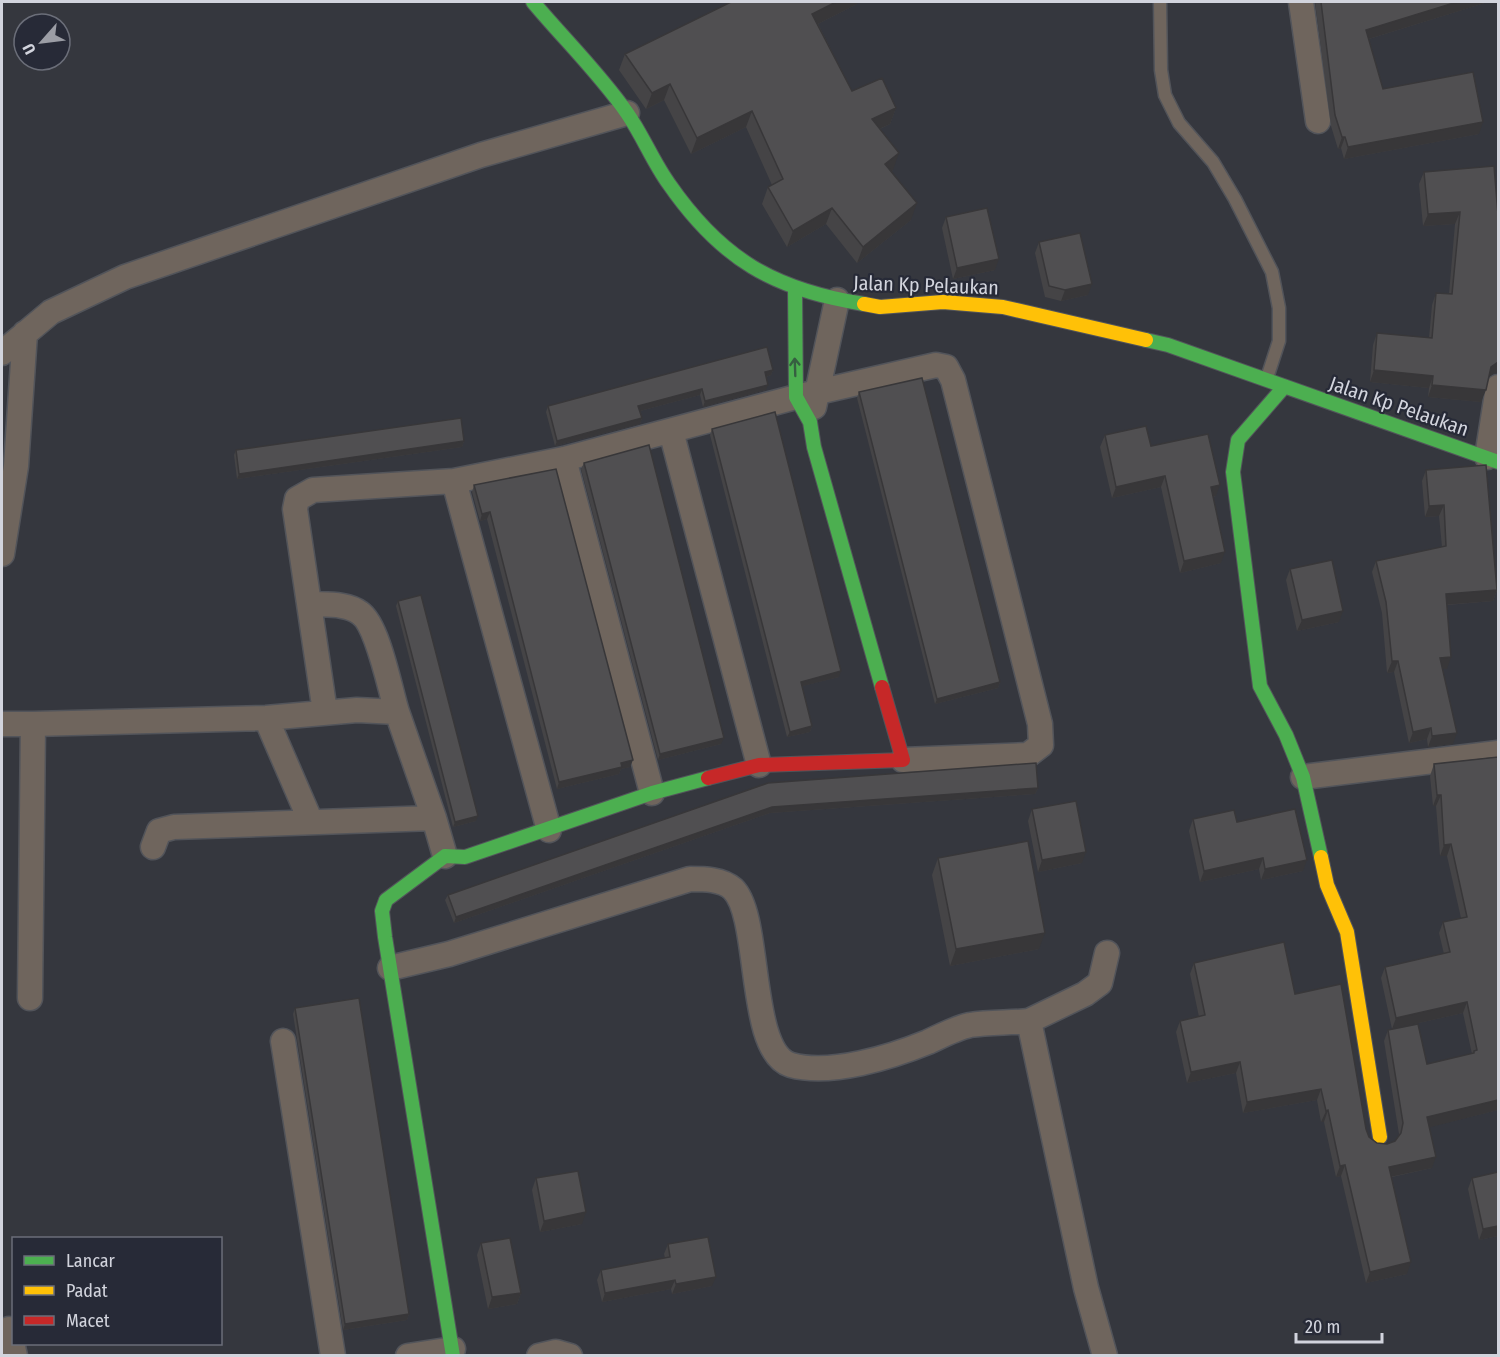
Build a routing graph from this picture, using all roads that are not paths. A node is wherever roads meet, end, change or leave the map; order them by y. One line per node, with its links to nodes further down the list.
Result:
1 (533, 2): 4 (street, Jalan Kp Pelaukan)
2 (1160, 2): 10 (lane)
3 (1300, 2): 5 (street)
4 (627, 113): 6 (street, Jalan Kp Pelaukan); 8 (street)
5 (1318, 121)
6 (795, 289): 7 (street, Jalan Kp Pelaukan); 13 (street, one-way to 6)
7 (837, 300): 10 (street, Jalan Kp Pelaukan); 13 (street)
8 (25, 333): 9 (street); 19 (street)
9 (2, 353)
10 (1267, 379): 11 (street, Jalan Kp Pelaukan)
11 (1284, 387): 17 (street, Jalan Kp Pelaukan); 29 (street)
12 (1498, 387): 17 (street)
13 (807, 396): 14 (street); 15 (street); 27 (street)
14 (810, 422): 27 (street)
15 (671, 431): 16 (street); 28 (street)
16 (564, 459): 18 (street); 30 (street)
17 (1493, 460)
18 (454, 481): 20 (street); 33 (street)
19 (2, 554)
20 (310, 604): 21 (street); 22 (street)
21 (325, 712): 22 (street); 23 (street)
22 (397, 712): 31 (street)
23 (266, 718): 25 (street); 32 (street)
24 (2, 724): 25 (street)
25 (33, 724): 38 (street)
26 (1498, 753): 29 (street)
27 (903, 760): 28 (street)
28 (759, 765): 30 (street)
29 (1303, 777): 41 (street)
30 (652, 793): 33 (street)
31 (434, 818): 32 (street); 35 (street)
32 (311, 822): 34 (street)
33 (549, 830): 35 (street)
34 (153, 847)
35 (445, 856): 37 (street)
36 (1107, 953): 39 (street)
37 (390, 968): 39 (street); 44 (street)
38 (30, 998)
39 (1029, 1022): 49 (street)
40 (283, 1041): 45 (street)
41 (1380, 1137)
42 (9, 1329): 43 (street)
43 (12, 1342)
44 (453, 1352): 46 (street)
45 (333, 1356)
46 (408, 1356)
47 (539, 1356): 48 (street)
48 (570, 1356)
49 (1105, 1356)

